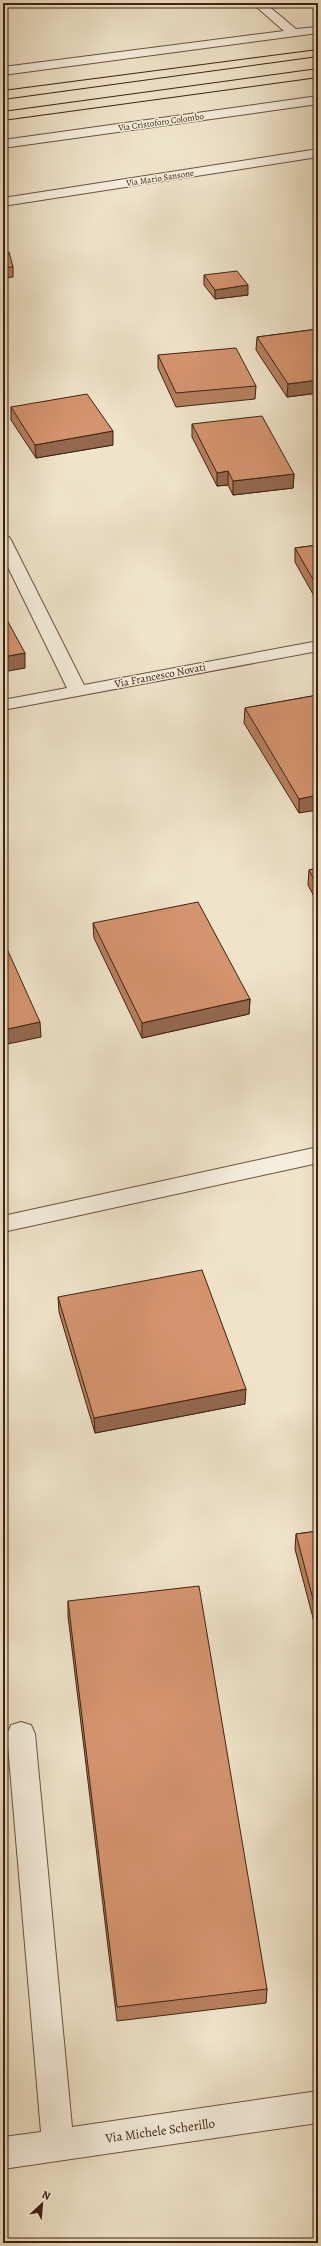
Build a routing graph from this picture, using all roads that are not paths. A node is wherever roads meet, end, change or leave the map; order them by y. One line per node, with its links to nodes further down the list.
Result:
1 (258, 3): 3 (street)
2 (318, 30): 3 (street)
3 (292, 33): 5 (street)
4 (318, 53): 7 (main road)
5 (3, 71)
6 (318, 73): 9 (main road)
7 (3, 95)
8 (318, 100): 10 (street, Via Cristoforo Colombo)
9 (3, 116)
10 (3, 144)
11 (318, 153): 12 (street, Via Mario Sansone)
12 (3, 202)
13 (3, 540): 15 (street)
14 (318, 646): 15 (street, Via Francesco Novati)
15 (78, 691): 16 (street, Via Francesco Novati)
16 (3, 705)
17 (318, 1155): 18 (street)
18 (3, 1224)
19 (21, 1734): 21 (street)
20 (318, 2107): 21 (street, Via Michele Scherillo)
21 (58, 2145): 22 (street, Via Michele Scherillo)
22 (3, 2153)

